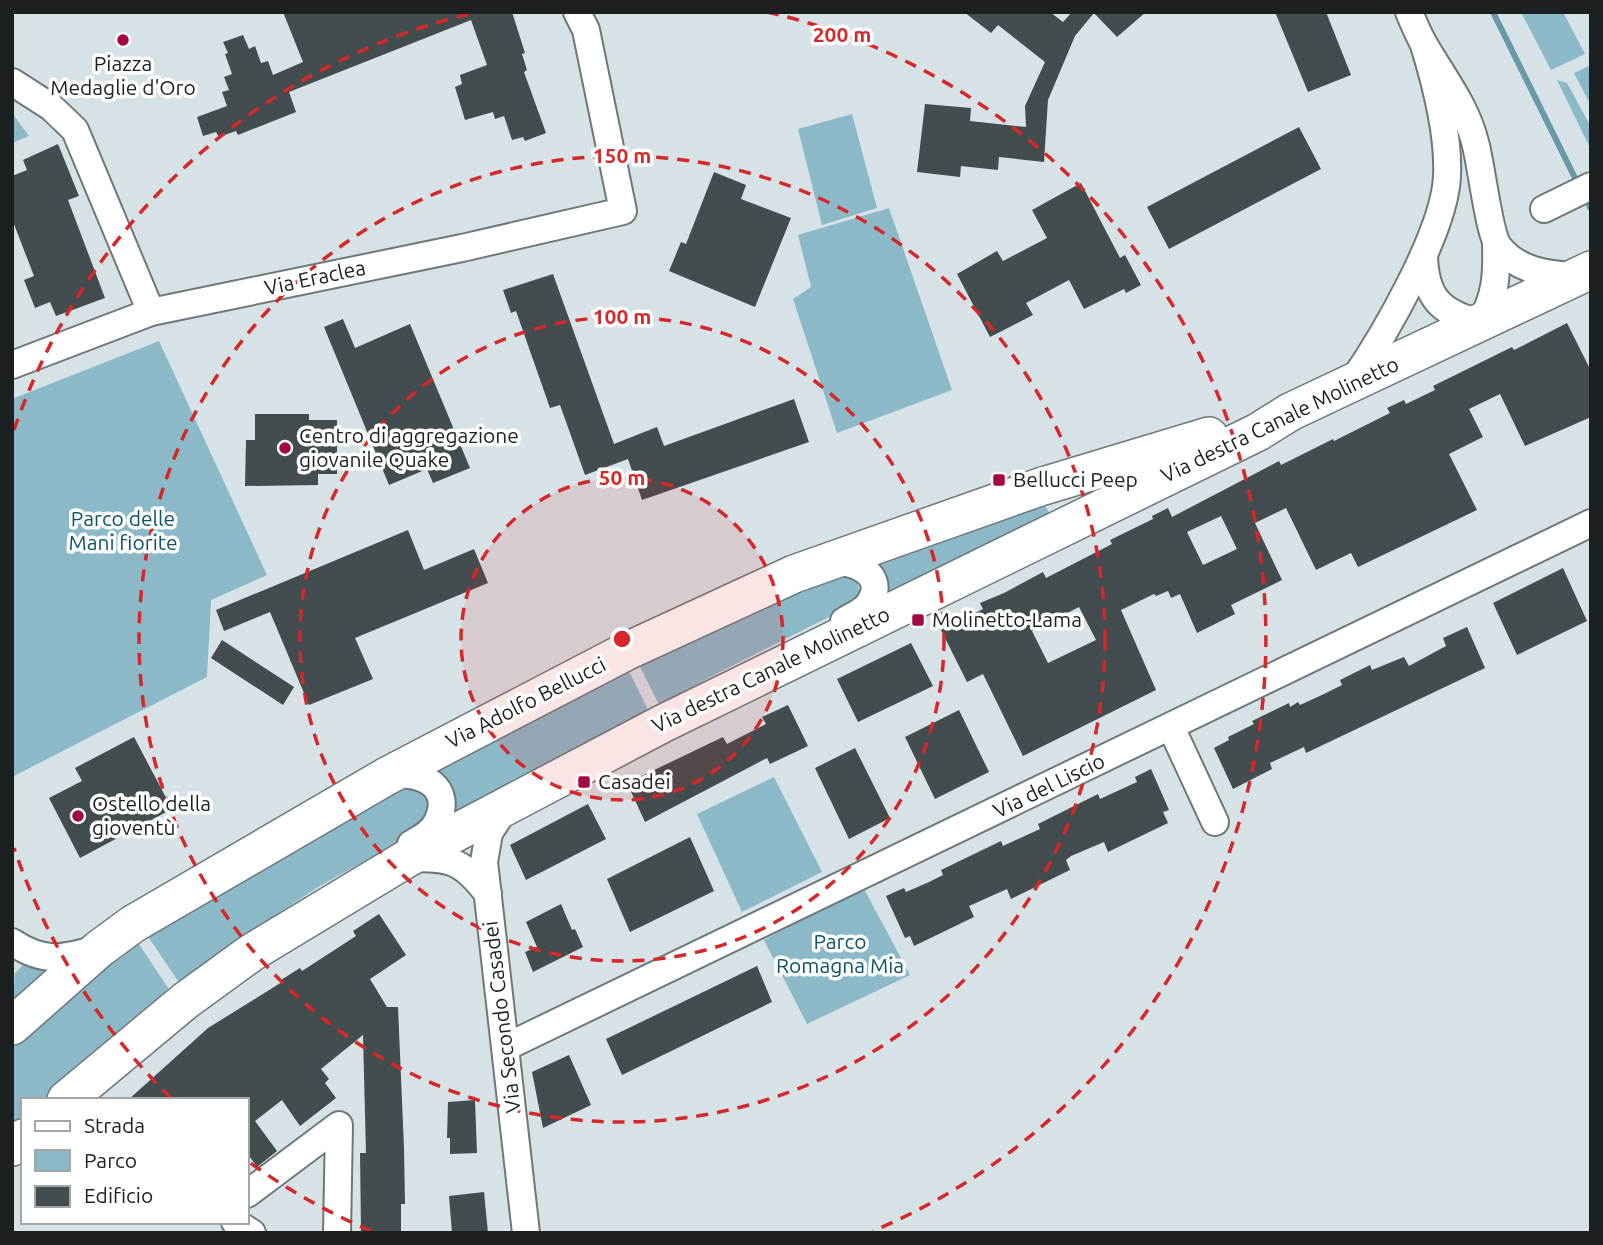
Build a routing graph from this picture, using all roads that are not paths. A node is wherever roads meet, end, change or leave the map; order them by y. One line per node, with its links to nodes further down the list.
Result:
1 (577, 12): 10 (street, Via Eraclea)
2 (1409, 12): 3 (street)
3 (1424, 45): 7 (street); 8 (street)
4 (12, 82): 10 (street)
5 (1591, 186): 6 (street)
6 (1549, 206)
7 (1496, 244): 9 (street); 11 (street)
8 (1424, 255): 11 (street); 13 (street)
9 (1585, 273): 11 (street, Via destra Canale Molinetto)
10 (151, 312): 12 (street, Via Eraclea)
11 (1480, 323): 13 (street, Via destra Canale Molinetto)
12 (12, 365)
13 (1349, 386): 14 (street, Via destra Canale Molinetto)
14 (1290, 412): 16 (street, Via Adolfo Bellucci); 17 (street, Via destra Canale Molinetto)
15 (1591, 523): 18 (street, Via del Liscio)
16 (811, 567): 17 (street); 19 (street, Via Adolfo Bellucci)
17 (738, 686): 20 (street, Via destra Canale Molinetto)
18 (1171, 727): 21 (street); 28 (street, Via del Liscio)
19 (387, 776): 25 (street, Via Adolfo Bellucci); 26 (street)
20 (508, 804): 22 (street, Via destra Canale Molinetto); 23 (street)
21 (1215, 822)
22 (408, 859): 23 (street, Via Secondo Casadei); 26 (street, Via destra Canale Molinetto)
23 (488, 894): 28 (street, Via Secondo Casadei)
24 (12, 942): 25 (street)
25 (99, 949): 27 (street, Via Adolfo Bellucci)
26 (251, 953): 29 (street, Via destra Canale Molinetto)
27 (12, 1026)
28 (506, 1046): 32 (street, Via Secondo Casadei)
29 (68, 1098)
30 (248, 1193): 31 (street)
31 (337, 1233)
32 (526, 1233)

